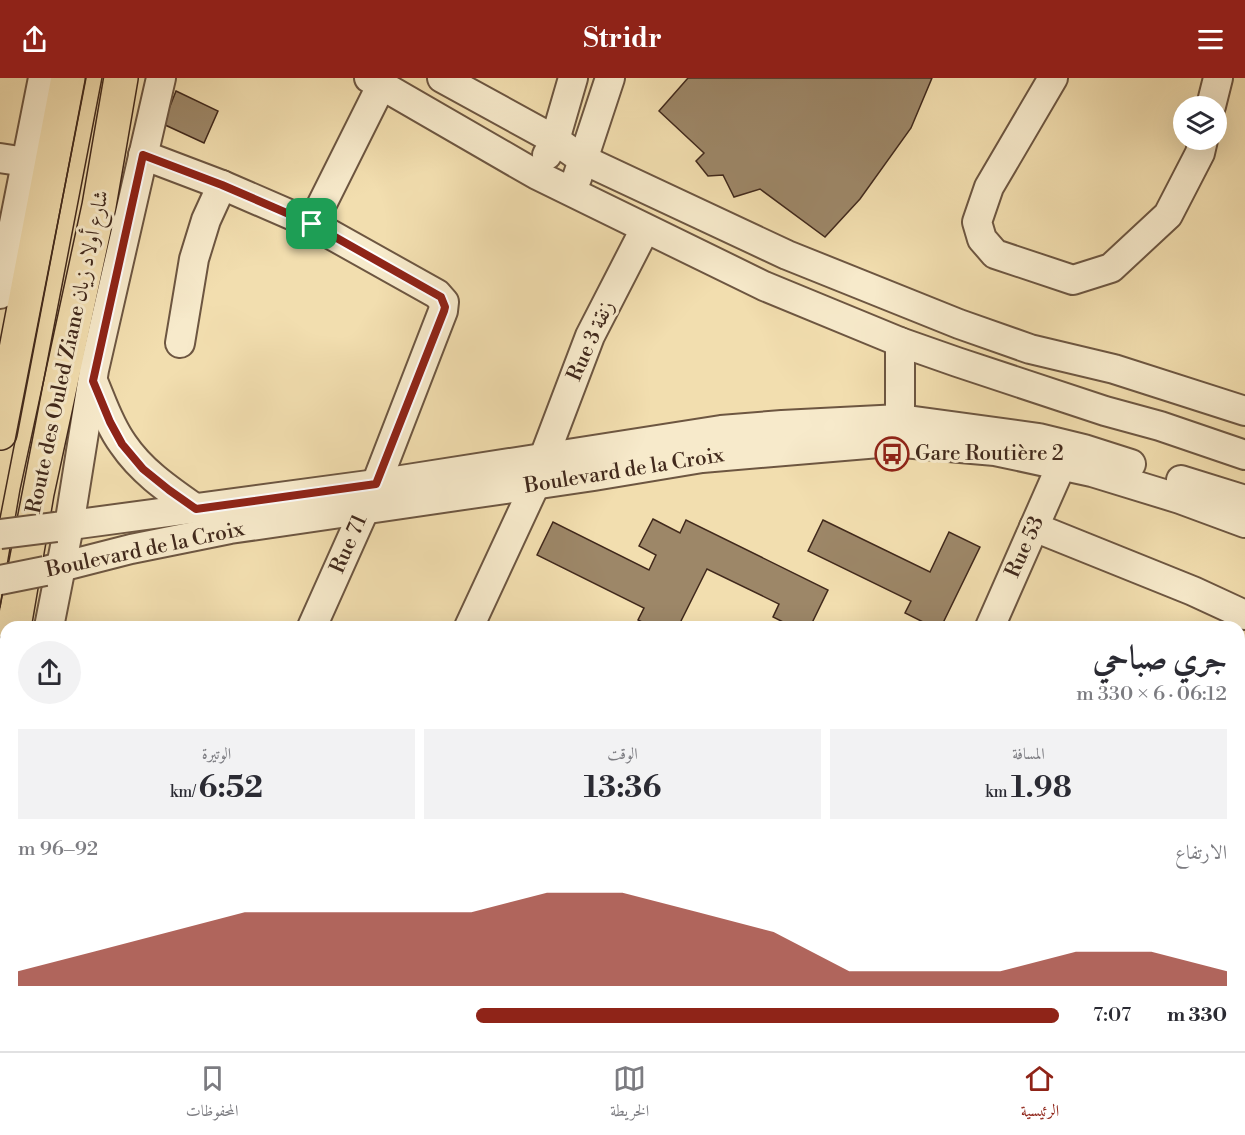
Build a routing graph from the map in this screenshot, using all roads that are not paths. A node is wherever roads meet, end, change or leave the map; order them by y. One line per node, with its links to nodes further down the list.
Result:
1 (43, 78): 16 (street)
2 (68, 78): 28 (highway)
3 (121, 78): 43 (highway, Route des Ouled Ziane شارع أولاد زيان)
4 (161, 78): 14 (street)
5 (442, 78): 12 (street)
6 (573, 78): 12 (street)
7 (610, 78): 15 (street)
8 (1053, 78): 13 (street)
9 (1218, 78): 11 (street)
10 (375, 81): 17 (street); 20 (street)
11 (1214, 96)
12 (555, 141): 15 (street); 17 (street)
13 (1201, 150)
14 (143, 155): 18 (street, Rue 71); 25 (street)
15 (582, 159): 19 (street); 26 (street)
16 (13, 160): 22 (street)
17 (537, 175): 19 (street)
18 (222, 185): 20 (street, Rue 71); 24 (street)
19 (574, 191): 21 (street)
20 (312, 224): 34 (street, Rue 71)
21 (645, 229): 23 (street); 30 (street, Rue 3 زنقة)
22 (0, 294)
23 (900, 342): 27 (street); 29 (street)
24 (180, 343)
25 (93, 381): 35 (street); 37 (street)
26 (1245, 411)
27 (900, 419): 30 (street, Boulevard de la Croix); 36 (street, Boulevard de la Croix)
28 (0, 434)
29 (1245, 455)
30 (544, 457): 34 (street, Boulevard de la Croix)
31 (1245, 460): 36 (street)
32 (1061, 466): 33 (street, Boulevard de la Croix); 36 (street, Boulevard de la Croix); 38 (street, Rue 53)
33 (535, 485): 34 (street, Boulevard de la Croix); 46 (street)
34 (371, 496): 35 (street, Boulevard de la Croix); 40 (street, Boulevard de la Croix); 45 (street, Rue 71)
35 (196, 509): 37 (street, Boulevard de la Croix)
36 (1237, 509)
37 (62, 526): 39 (street, Boulevard de la Croix, bridge); 40 (street)
38 (1034, 527): 42 (street); 47 (street, Rue 53)
39 (0, 534)
40 (53, 569): 41 (street, Boulevard de la Croix, bridge); 44 (street)
41 (0, 580)
42 (1245, 615)
43 (15, 621)
44 (49, 621)
45 (315, 621)
46 (472, 621)
47 (993, 621)

